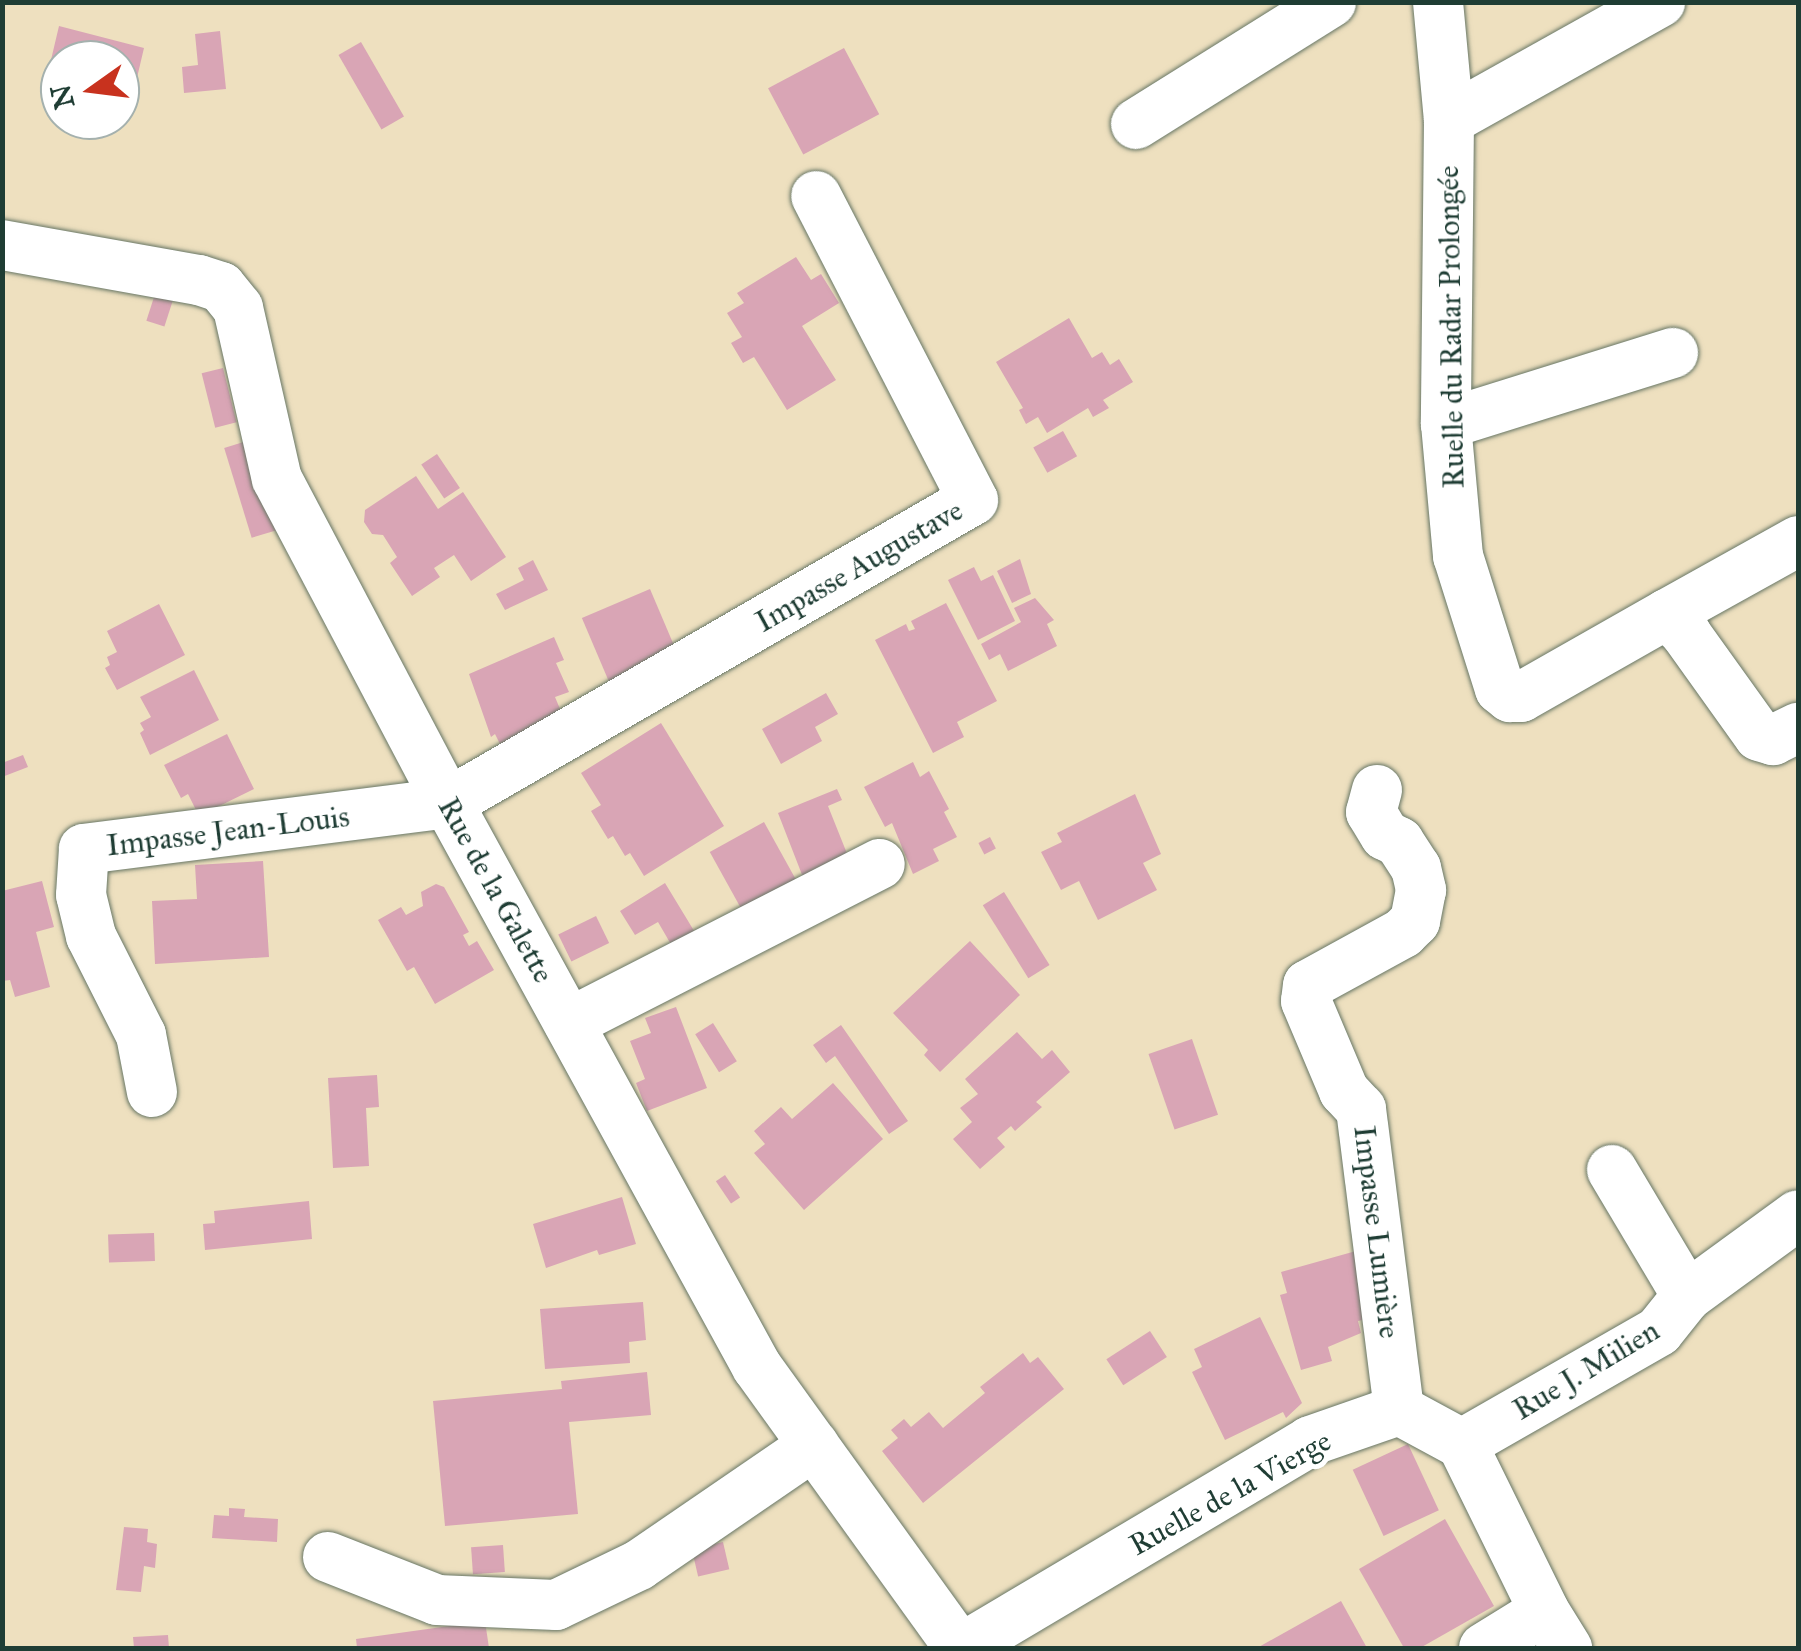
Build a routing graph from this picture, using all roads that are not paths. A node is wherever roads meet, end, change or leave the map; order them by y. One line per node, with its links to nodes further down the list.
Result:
1 (1331, 2): 5 (street)
2 (1438, 2): 4 (street, Ruelle du Radar Prolongée)
3 (1660, 2): 4 (street)
4 (1448, 120): 9 (street, Ruelle du Radar Prolongée)
5 (1136, 124)
6 (816, 196): 14 (street, Impasse Augustave)
7 (2, 246): 14 (street, Rue de la Galette)
8 (1673, 353): 9 (street)
9 (1446, 424): 11 (street, Ruelle du Radar Prolongée)
10 (1798, 541): 11 (street)
11 (1667, 614): 12 (street)
12 (1794, 730)
13 (1377, 790): 21 (street, Impasse Lumière)
14 (448, 803): 16 (street, Rue de la Galette); 17 (street, Impasse Jean-Louis)
15 (880, 864): 16 (street)
16 (569, 1023): 23 (street, Rue de la Galette)
17 (152, 1092)
18 (1612, 1170): 20 (street)
19 (1798, 1215): 20 (street, Rue J. Milien)
20 (1686, 1296): 22 (street, Rue J. Milien)
21 (1399, 1410): 22 (street); 26 (street, Ruelle de la Vierge)
22 (1462, 1444): 25 (street)
23 (814, 1445): 24 (street); 26 (street, Rue de la Galette)
24 (328, 1557)
25 (1556, 1630): 27 (street)
26 (961, 1648)
27 (1484, 1648)

